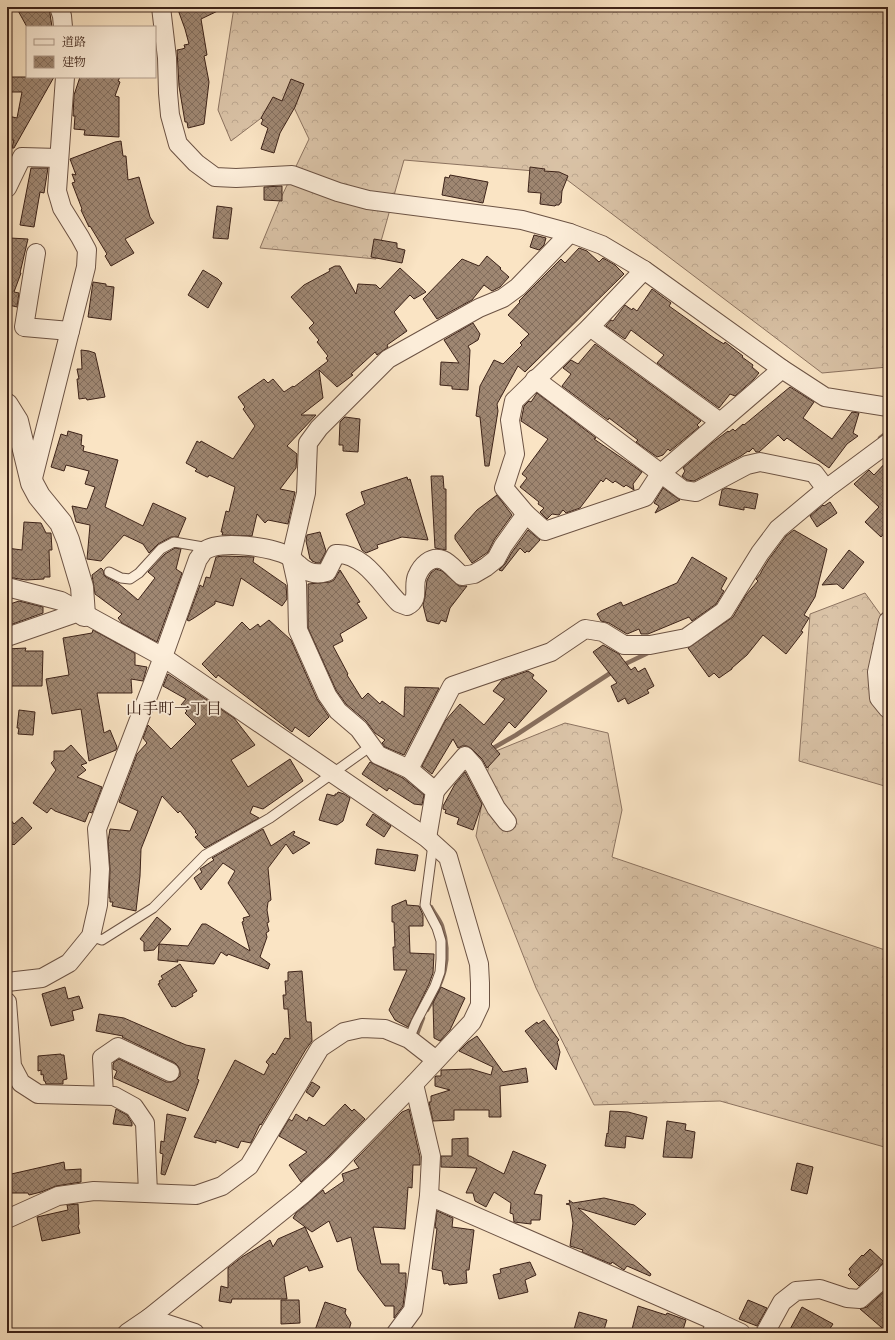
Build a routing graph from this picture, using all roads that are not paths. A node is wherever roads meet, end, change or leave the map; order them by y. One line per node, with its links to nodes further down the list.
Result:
1 (59, 7): 3 (street)
2 (161, 7): 7 (street)
3 (63, 26)
4 (65, 78): 5 (street)
5 (58, 158): 6 (street); 11 (street)
6 (7, 188)
7 (570, 234): 9 (street); 23 (street)
8 (36, 253): 11 (street)
9 (644, 270): 10 (street); 12 (street)
10 (590, 327): 13 (street); 16 (street)
11 (70, 331): 19 (street)
12 (782, 369): 15 (street); 16 (street)
13 (536, 380): 18 (street); 21 (street)
14 (7, 405): 19 (street)
15 (888, 407)
16 (720, 422): 18 (street)
17 (888, 443): 20 (street)
18 (660, 474): 20 (street); 21 (street)
19 (32, 483): 26 (street)
20 (826, 489): 32 (street)
21 (526, 514): 23 (street)
22 (211, 548): 23 (street); 24 (lane); 29 (street)
23 (291, 557): 31 (street)
24 (109, 572)
25 (7, 588): 26 (street)
26 (82, 613): 28 (street); 29 (street)
27 (888, 622): 30 (street)
28 (7, 637)
29 (163, 656): 33 (street); 37 (street)
30 (888, 709)
31 (371, 746): 32 (street); 33 (lane)
32 (409, 769): 34 (street)
33 (333, 773): 36 (street); 37 (lane)
34 (435, 791): 35 (street); 36 (street)
35 (507, 822)
36 (430, 841): 40 (lane); 41 (street)
37 (91, 936): 38 (street)
38 (7, 982)
39 (7, 1002): 44 (street)
40 (409, 1039): 41 (street); 45 (street)
41 (436, 1060): 43 (street)
42 (170, 1072): 44 (street)
43 (414, 1084): 46 (street); 49 (street)
44 (104, 1096): 45 (street)
45 (148, 1193): 47 (street)
46 (429, 1196): 50 (street); 53 (street)
47 (7, 1218)
48 (888, 1272): 55 (street)
49 (150, 1318): 51 (street); 52 (street)
50 (713, 1327): 54 (street)
51 (127, 1333)
52 (195, 1333)
53 (396, 1333)
54 (741, 1333)
55 (764, 1333)

